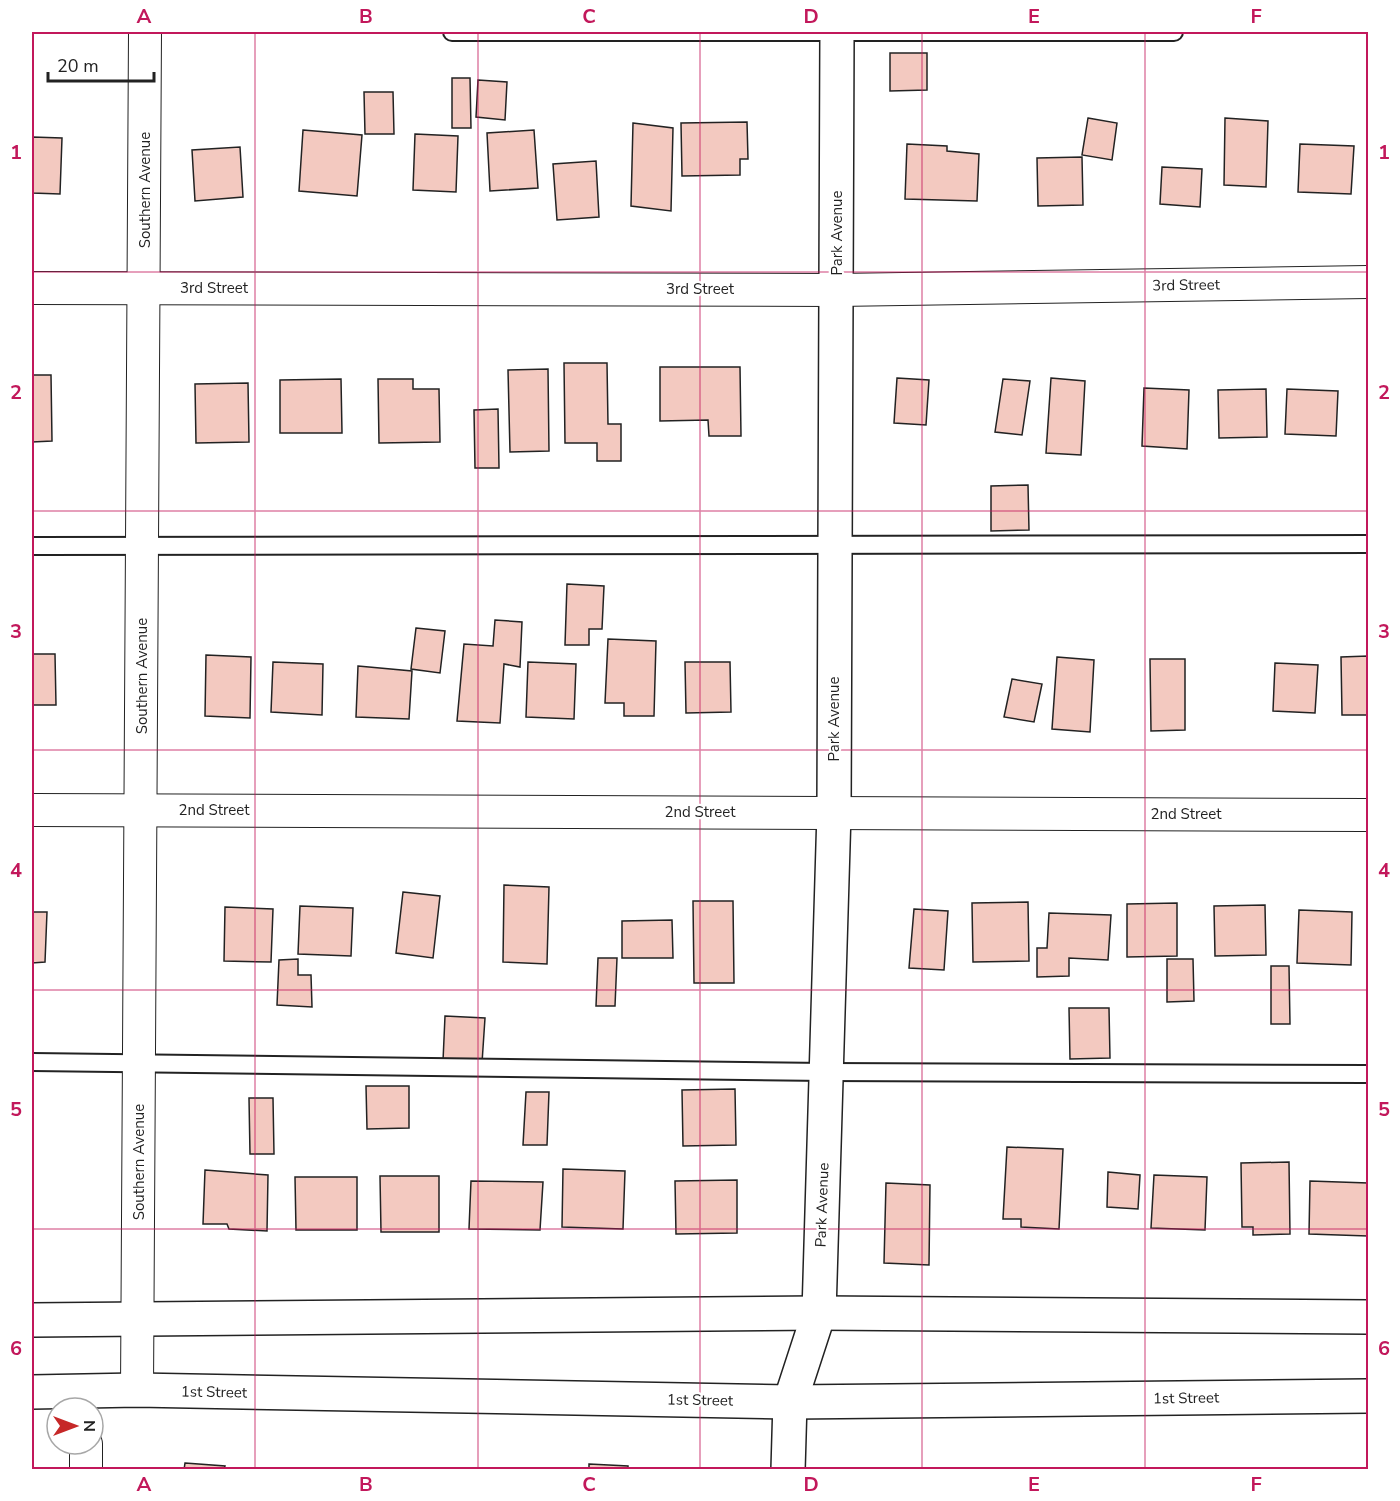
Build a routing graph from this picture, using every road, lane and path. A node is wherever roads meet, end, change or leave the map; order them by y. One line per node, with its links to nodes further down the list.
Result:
1 (145, 32): 7 (street, Southern Avenue)
2 (452, 32): 3 (lane)
3 (837, 32): 4 (lane); 8 (main road, Park Avenue)
4 (1174, 32)
5 (1368, 282): 8 (street, 3rd Street)
6 (32, 288): 7 (street, 3rd Street)
7 (144, 288): 8 (street, 3rd Street); 11 (street, Southern Avenue)
8 (837, 290): 12 (main road, Park Avenue)
9 (1368, 544): 12 (lane)
10 (32, 546): 11 (lane)
11 (143, 546): 12 (lane); 14 (street, Southern Avenue)
12 (835, 547): 15 (main road, Park Avenue)
13 (32, 810): 14 (street, 2nd Street)
14 (141, 810): 15 (street, 2nd Street); 18 (street, Southern Avenue)
15 (834, 812): 16 (street, 2nd Street); 19 (main road, Park Avenue)
16 (1368, 815)
17 (32, 1062): 18 (lane)
18 (140, 1062): 19 (lane); 24 (street, Southern Avenue)
19 (826, 1072): 20 (lane); 21 (main road, Park Avenue)
20 (1368, 1074)
21 (819, 1313): 22 (main road); 24 (main road); 30 (main road, Park Avenue)
22 (1368, 1317)
23 (32, 1320): 24 (main road)
24 (138, 1321): 25 (street, Southern Avenue)
25 (137, 1390): 28 (main road, 1st Street); 30 (main road, 1st Street)
26 (32, 1392): 27 (main road, 1st Street)
27 (58, 1396)
28 (105, 1396)
29 (1368, 1396): 30 (main road, 1st Street)
30 (790, 1402): 31 (main road, Park Avenue)
31 (788, 1470)

